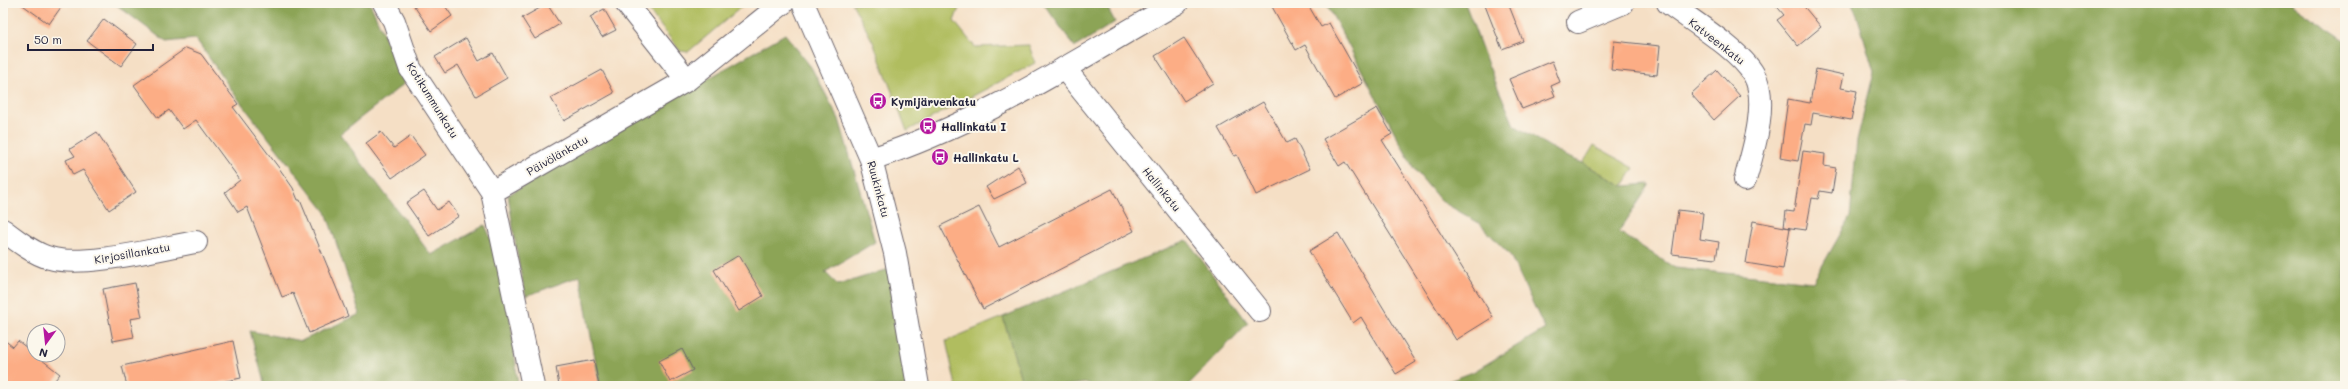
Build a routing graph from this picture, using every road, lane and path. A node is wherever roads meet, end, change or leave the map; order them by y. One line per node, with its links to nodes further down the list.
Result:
1 (384, 3): 13 (street, Kotikummunkatu)
2 (626, 3): 10 (street)
3 (782, 3): 10 (street, Päivölänkatu)
4 (803, 3): 11 (street, Ruukinkatu)
5 (1177, 3): 9 (street)
6 (1623, 3): 8 (street)
7 (1668, 3): 12 (street, Katveenkatu)
8 (1578, 22)
9 (1064, 68): 11 (street); 16 (street, Hallinkatu)
10 (687, 80): 13 (street, Päivölänkatu)
11 (871, 159): 18 (street, Ruukinkatu)
12 (1746, 180)
13 (492, 192): 17 (street)
14 (3, 230): 15 (street, Kirjosillankatu)
15 (196, 242)
16 (1260, 311)
17 (534, 386)
18 (918, 386)

